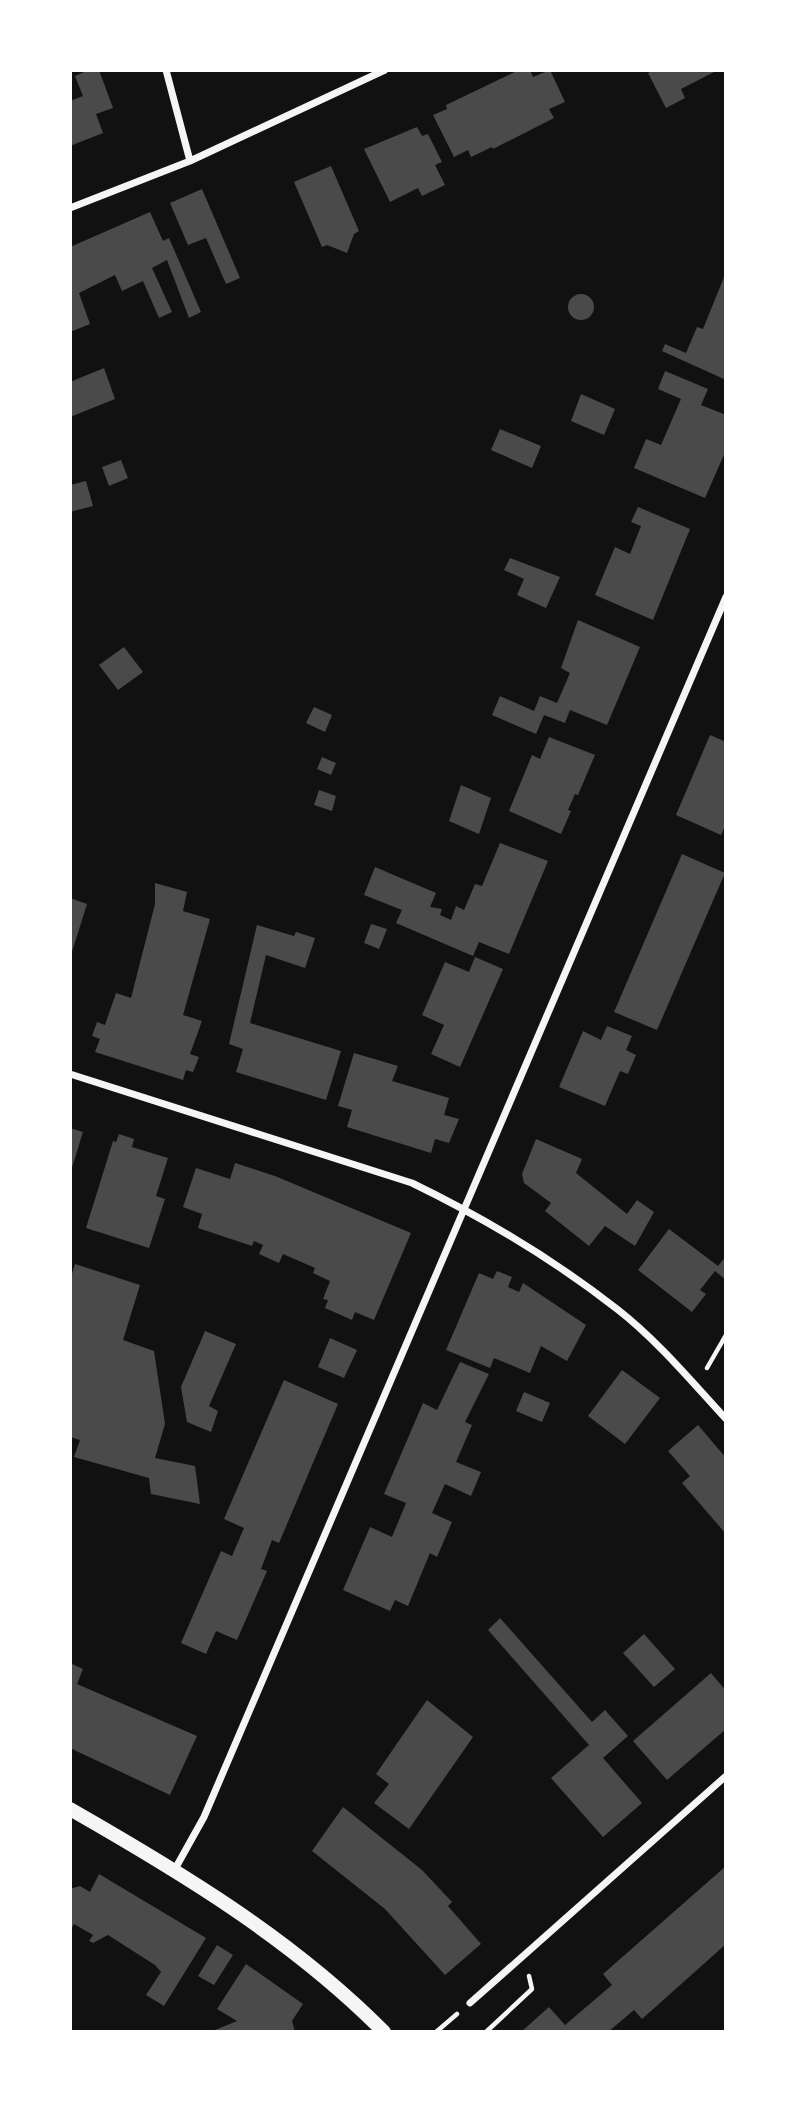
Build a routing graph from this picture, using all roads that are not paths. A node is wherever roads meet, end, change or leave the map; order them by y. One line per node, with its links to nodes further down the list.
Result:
1 (166, 70): 3 (street)
2 (385, 70): 3 (street)
3 (190, 161): 4 (street)
4 (70, 208)
5 (726, 597): 7 (street)
6 (70, 1074): 7 (street)
7 (464, 1208): 8 (street); 11 (street)
8 (726, 1419)
9 (726, 1776): 12 (street)
10 (70, 1809): 11 (main road)
11 (175, 1869): 13 (main road)
12 (470, 2003)
13 (384, 2032)

